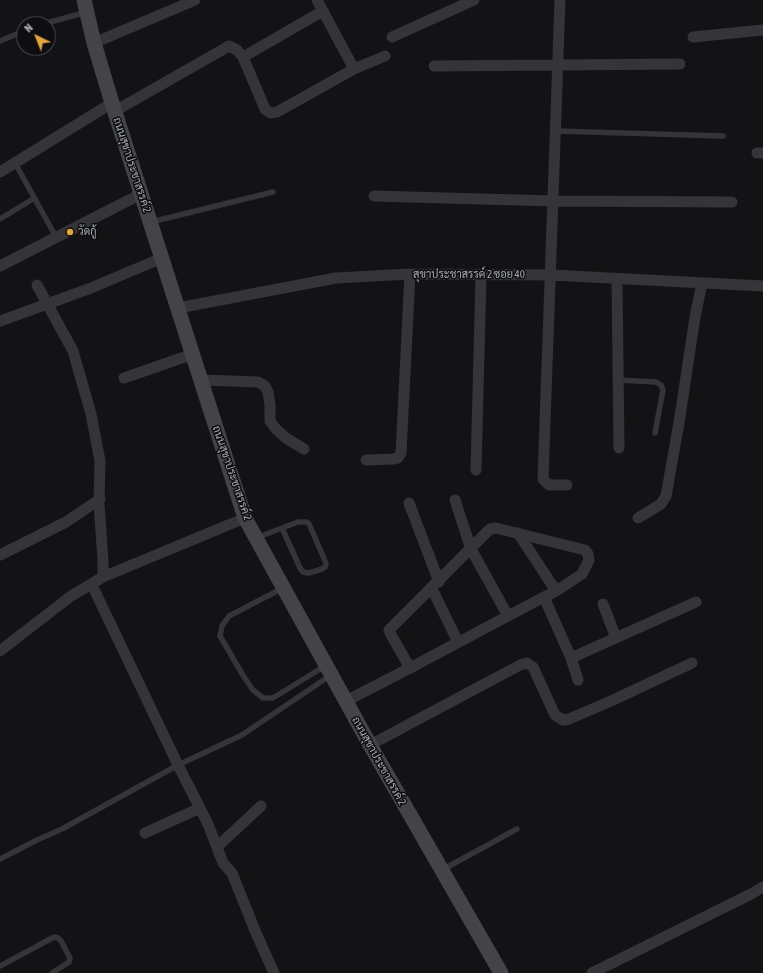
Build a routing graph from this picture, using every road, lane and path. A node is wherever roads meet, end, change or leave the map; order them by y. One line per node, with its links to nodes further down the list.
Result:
1 (195, 0): 13 (street)
2 (317, 0): 6 (street)
3 (474, 0): 10 (street)
4 (560, 0): 16 (street)
5 (86, 6): 7 (lane); 13 (street, ถนนสุขาประชาสรรค์ 2)
6 (323, 11): 15 (street); 19 (street)
7 (56, 19)
8 (763, 30): 11 (street)
9 (16, 34): 12 (lane)
10 (392, 37)
11 (693, 37)
12 (0, 41)
13 (94, 43): 20 (street, ถนนสุขาประชาสรรค์ 2)
14 (384, 56): 19 (street)
15 (243, 57): 19 (street); 20 (street)
16 (559, 64): 17 (street); 18 (street); 21 (street)
17 (680, 64)
18 (434, 66)
19 (354, 69)
20 (113, 107): 23 (street); 26 (street, ถนนสุขาประชาสรรค์ 2)
21 (556, 131): 22 (lane); 29 (street)
22 (723, 136)
23 (14, 163): 24 (street); 28 (lane)
24 (0, 172)
25 (274, 192): 32 (lane)
26 (141, 194): 32 (street, ถนนสุขาประชาสรรค์ 2); 33 (street)
27 (374, 196): 29 (street)
28 (34, 198): 31 (lane); 33 (lane)
29 (554, 201): 30 (street); 38 (street)
30 (732, 202)
31 (0, 219)
32 (150, 223): 34 (street, ถนนสุขาประชาสรรค์ 2)
33 (56, 237): 35 (street)
34 (162, 258): 43 (street); 44 (street, ถนนสุขาประชาสรรค์ 2)
35 (0, 266)
36 (410, 274): 37 (street, สุขาประชาสรรค์ 2 ซอย 40); 44 (street, สุขาประชาสรรค์ 2 ซอย 40); 53 (street)
37 (481, 275): 38 (street, สุขาประชาสรรค์ 2 ซอย 40); 54 (street)
38 (551, 275): 39 (street, สุขาประชาสรรค์ 2 ซอย 40); 55 (street)
39 (617, 279): 40 (street, สุขาประชาสรรค์ 2 ซอย 40); 49 (street)
40 (702, 283): 42 (street, สุขาประชาสรรค์ 2 ซอย 40); 60 (street)
41 (36, 285): 43 (street)
42 (763, 286)
43 (47, 304): 45 (street); 56 (street)
44 (178, 308): 46 (street, ถนนสุขาประชาสรรค์ 2)
45 (0, 321)
46 (193, 354): 47 (street); 48 (street, ถนนสุขาประชาสรรค์ 2)
47 (124, 378)
48 (201, 380): 52 (street); 59 (street, ถนนสุขาประชาสรรค์ 2)
49 (618, 380): 50 (lane); 51 (street)
50 (655, 433)
51 (619, 448)
52 (304, 449)
53 (366, 460)
54 (476, 470)
55 (568, 485)
56 (100, 499): 65 (street); 66 (street)
57 (455, 500): 64 (street)
58 (409, 503): 68 (street)
59 (245, 518): 63 (street, ถนนสุขาประชาสรรค์ 2); 66 (street)
60 (638, 518)
61 (282, 528): 61 (lane); 63 (lane)
62 (518, 533): 64 (street); 70 (street); 70 (street)
63 (256, 538): 69 (street, ถนนสุขาประชาสรรค์ 2)
64 (471, 549): 68 (street); 74 (street)
65 (0, 555)
66 (103, 577): 67 (street)
67 (92, 584): 77 (street); 85 (street)
68 (435, 585): 76 (street); 80 (street)
69 (283, 588): 81 (street, ถนนสุขาประชาสรรค์ 2); 81 (lane)
70 (556, 591): 71 (street)
71 (544, 597): 74 (street); 78 (street)
72 (696, 602): 75 (street)
73 (603, 604): 75 (street)
74 (508, 616): 76 (street)
75 (616, 638): 78 (street)
76 (458, 642): 80 (street)
77 (0, 651)
78 (571, 658): 82 (street)
79 (692, 663): 84 (street)
80 (410, 668): 83 (street)
81 (329, 670): 83 (street, ถนนสุขาประชาสรรค์ 2); 85 (lane)
82 (578, 680)
83 (346, 701): 84 (street, ถนนสุขาประชาสรรค์ 2)
84 (370, 745): 92 (street, ถนนสุขาประชาสรรค์ 2)
85 (178, 765): 87 (street); 91 (lane)
86 (261, 806): 90 (street)
87 (200, 808): 89 (street); 90 (street)
88 (517, 829): 92 (lane)
89 (145, 833)
90 (217, 847): 96 (street)
91 (0, 859)
92 (442, 870): 97 (street, ถนนสุขาประชาสรรค์ 2)
93 (763, 887): 98 (street)
94 (0, 966): 95 (lane)
95 (52, 973)
96 (274, 973)
97 (501, 973)
98 (592, 973)

